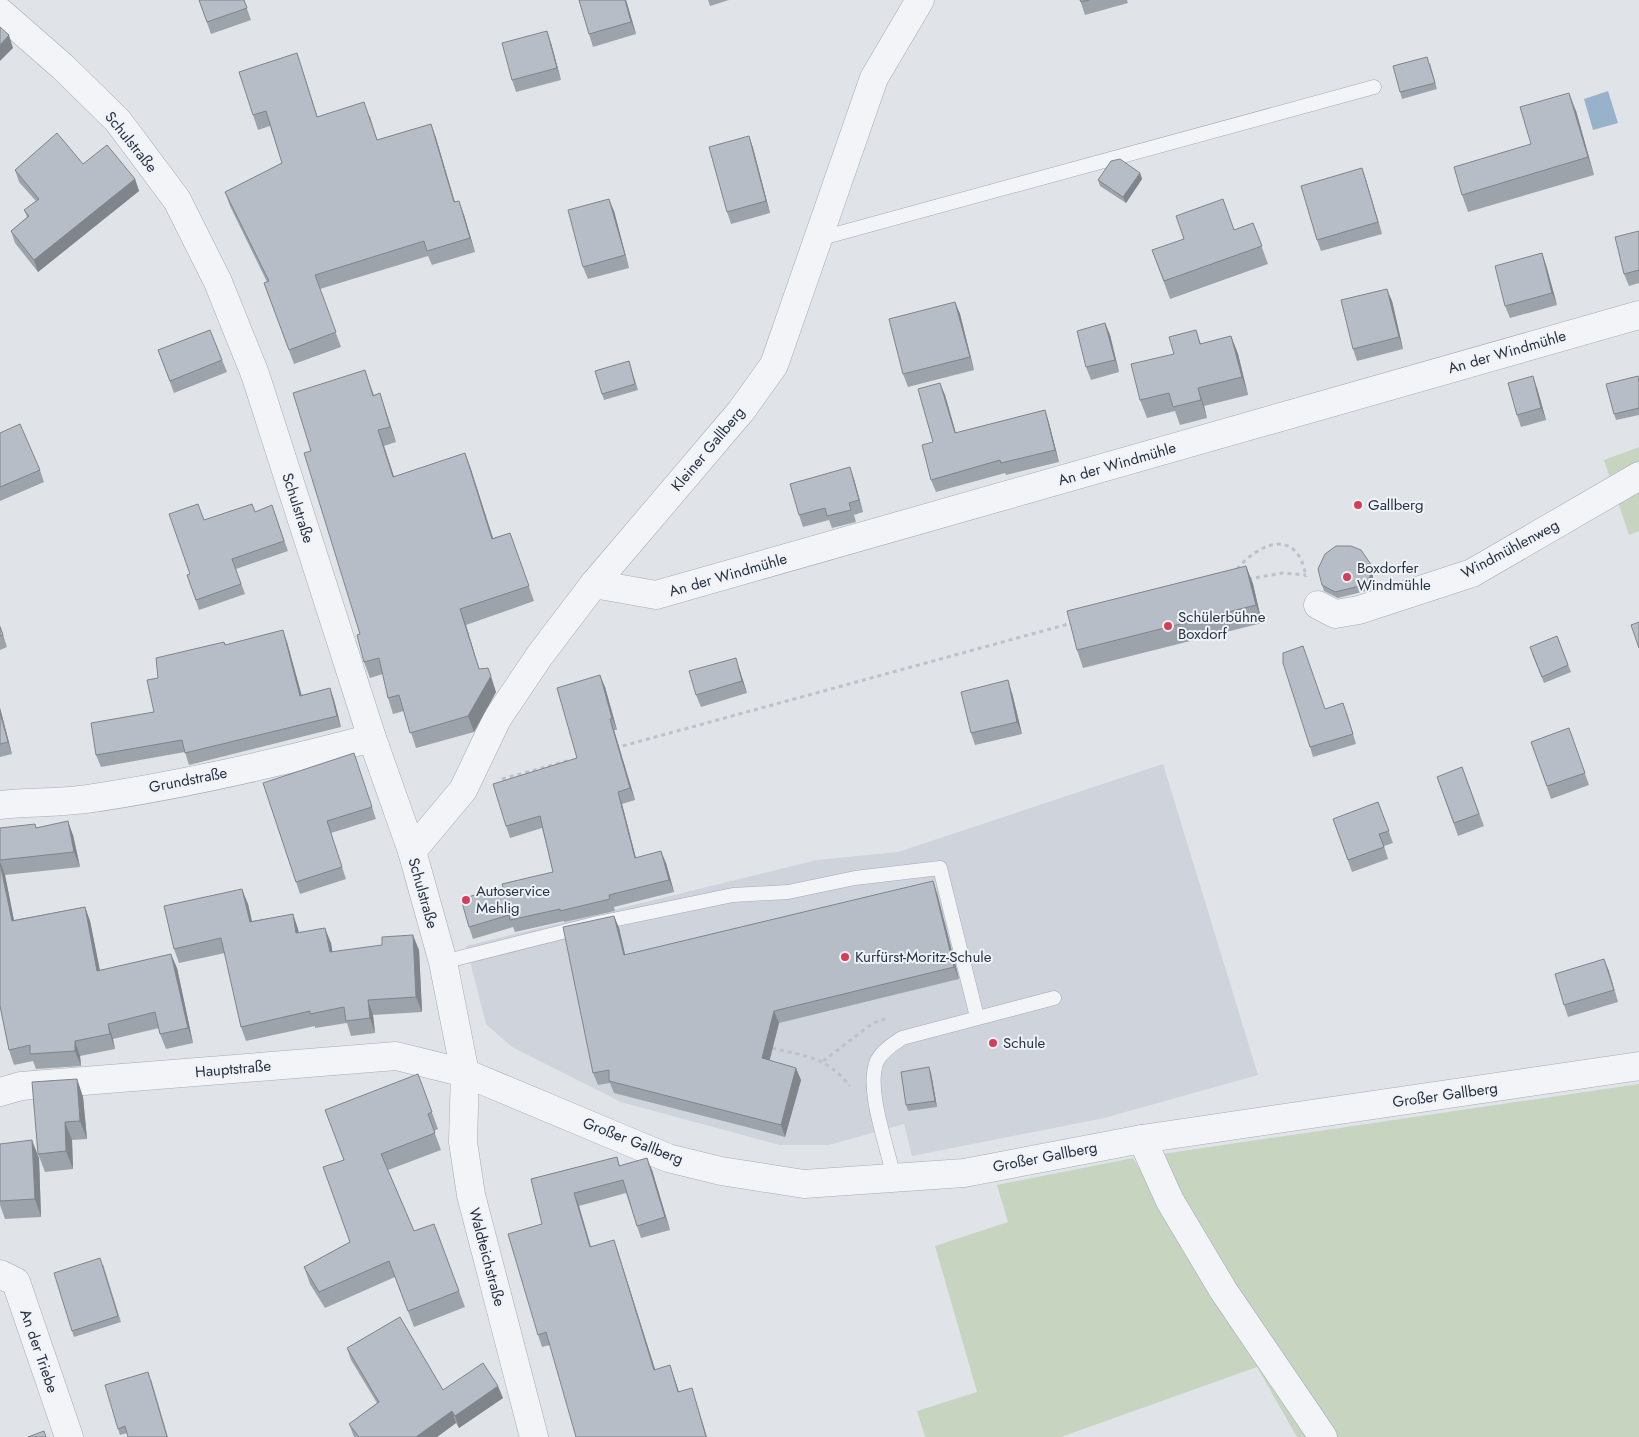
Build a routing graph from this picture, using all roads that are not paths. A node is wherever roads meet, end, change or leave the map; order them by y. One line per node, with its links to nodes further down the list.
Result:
1 (920, 0): 4 (street, Kleiner Gallberg)
2 (0, 12): 9 (street, Schulstraße)
3 (1374, 88): 4 (lane)
4 (818, 239): 7 (street, Kleiner Gallberg)
5 (1639, 315): 7 (street, An der Windmühle)
6 (1639, 476): 8 (street, Windmühlenweg)
7 (594, 584): 11 (street, Kleiner Gallberg)
8 (1318, 605)
9 (372, 738): 10 (street, Grundstraße); 11 (street, Schulstraße)
10 (0, 805)
11 (412, 851): 12 (street, Schulstraße)
12 (443, 962): 14 (lane); 16 (street, Schulstraße)
13 (1054, 998): 14 (lane)
14 (976, 1017): 19 (lane)
15 (1639, 1066): 18 (street, Großer Gallberg)
16 (465, 1073): 17 (street, Hauptstraße); 19 (street, Großer Gallberg); 22 (street, Waldteichstraße)
17 (0, 1092)
18 (1142, 1139): 19 (street, Großer Gallberg); 23 (street)
19 (894, 1178)
20 (0, 1274): 21 (street, An der Triebe)
21 (69, 1437)
22 (534, 1437)
23 (1323, 1437)

